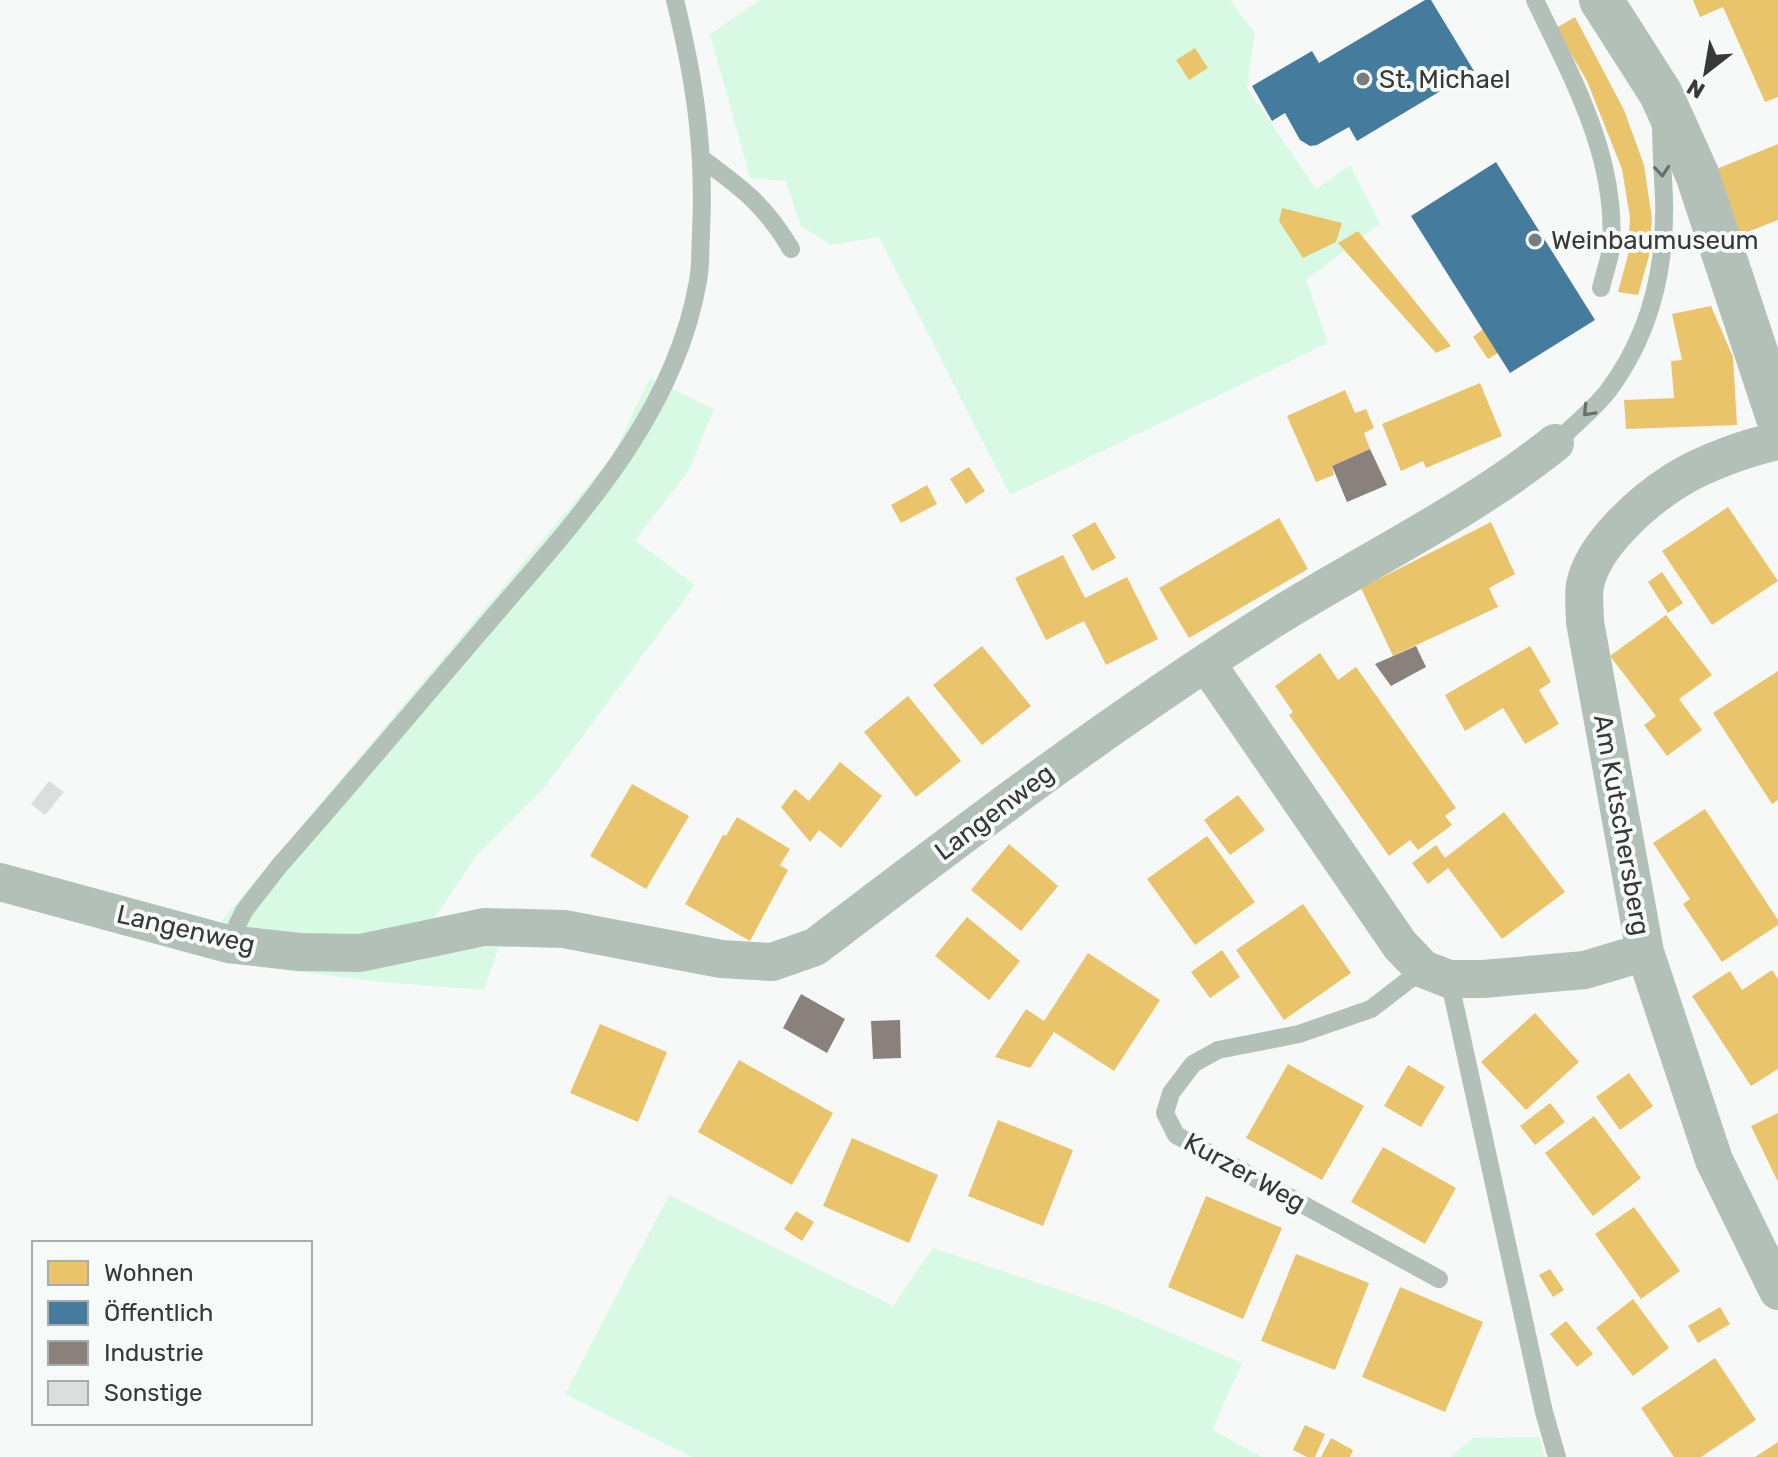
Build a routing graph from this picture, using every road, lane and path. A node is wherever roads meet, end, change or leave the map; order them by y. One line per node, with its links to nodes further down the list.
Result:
1 (675, 0): 5 (lane)
2 (1535, 0): 7 (lane)
3 (1601, 0): 4 (street)
4 (1661, 94): 8 (street); 10 (lane, Langenweg, one-way to 10)
5 (701, 158): 6 (lane); 13 (lane)
6 (791, 249)
7 (1601, 288)
8 (1778, 418)
9 (1778, 441): 14 (street, Am Kutschersberg)
10 (1555, 443): 11 (street, Langenweg)
11 (1207, 664): 13 (street, Langenweg); 15 (street)
12 (0, 882): 13 (street, Langenweg)
13 (228, 944)
14 (1645, 952): 15 (street); 17 (street, Am Kutschersberg)
15 (1436, 974): 16 (lane, Kurzer Weg); 18 (lane)
16 (1439, 1279)
17 (1778, 1291)
18 (1557, 1457)

